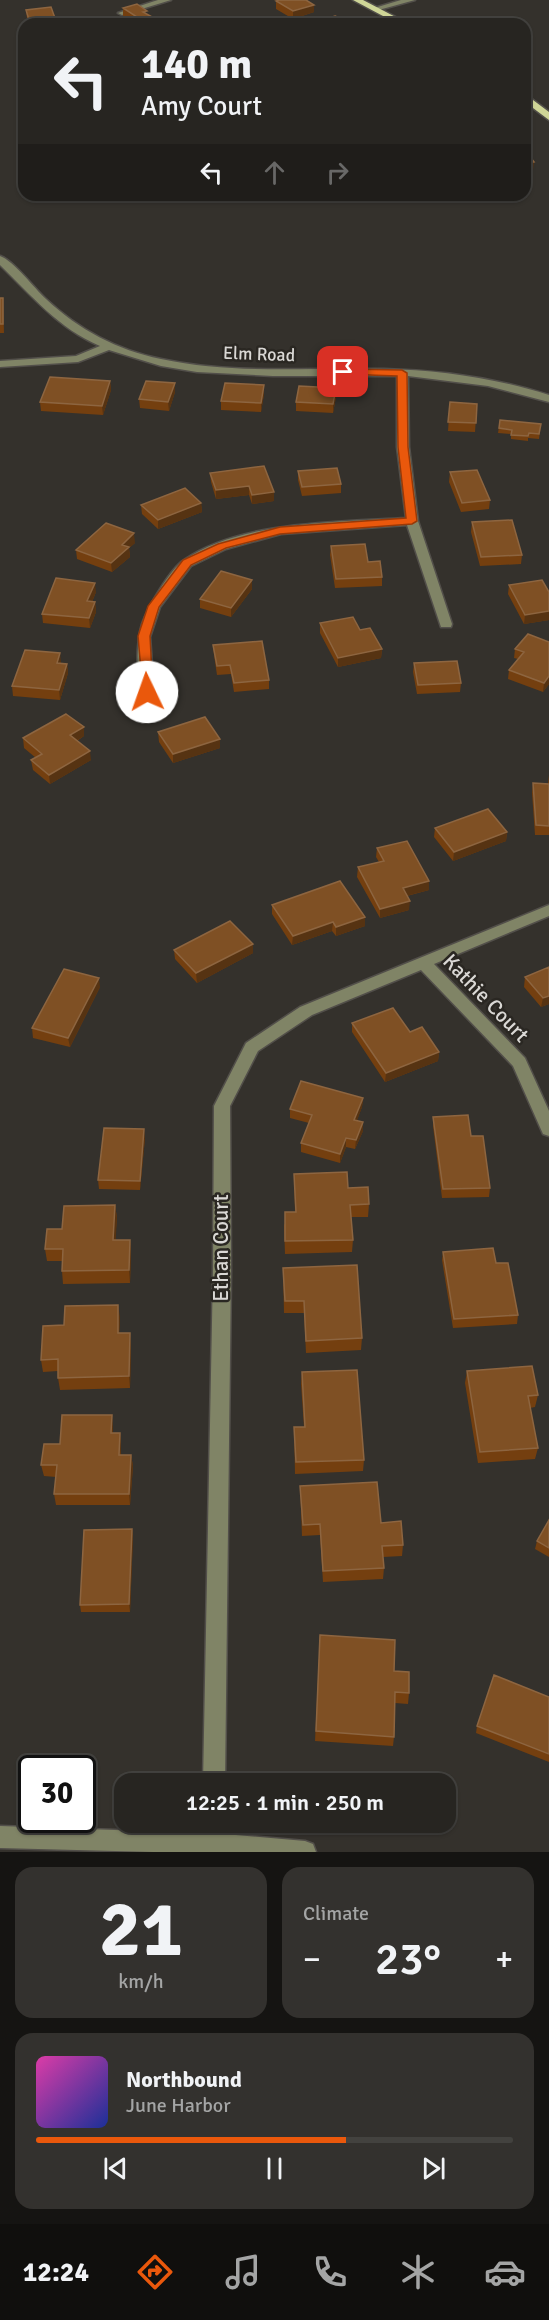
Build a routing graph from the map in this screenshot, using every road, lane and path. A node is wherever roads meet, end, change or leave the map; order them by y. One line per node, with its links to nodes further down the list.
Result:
1 (167, 0): 5 (street)
2 (357, 0): 4 (main road)
3 (411, 0): 4 (street)
4 (375, 9): 6 (main road)
5 (122, 13)
6 (393, 18)
7 (531, 102): 8 (main road)
8 (549, 117)
9 (0, 259): 10 (street, Elm Road)
10 (109, 346): 11 (street); 12 (street, Elm Road)
11 (0, 364)
12 (402, 373): 13 (street, Elm Road); 14 (street)
13 (549, 399)
14 (412, 521): 15 (street); 16 (street)
15 (446, 624)
16 (147, 692)
17 (549, 910): 18 (street, Ethan Court)
18 (423, 962): 19 (street, Kathie Court); 20 (street, Ethan Court)
19 (549, 1129)
20 (214, 1773)
21 (213, 1833): 23 (street)
22 (0, 1837): 23 (street)
23 (212, 1848): 24 (street)
24 (305, 1852)

